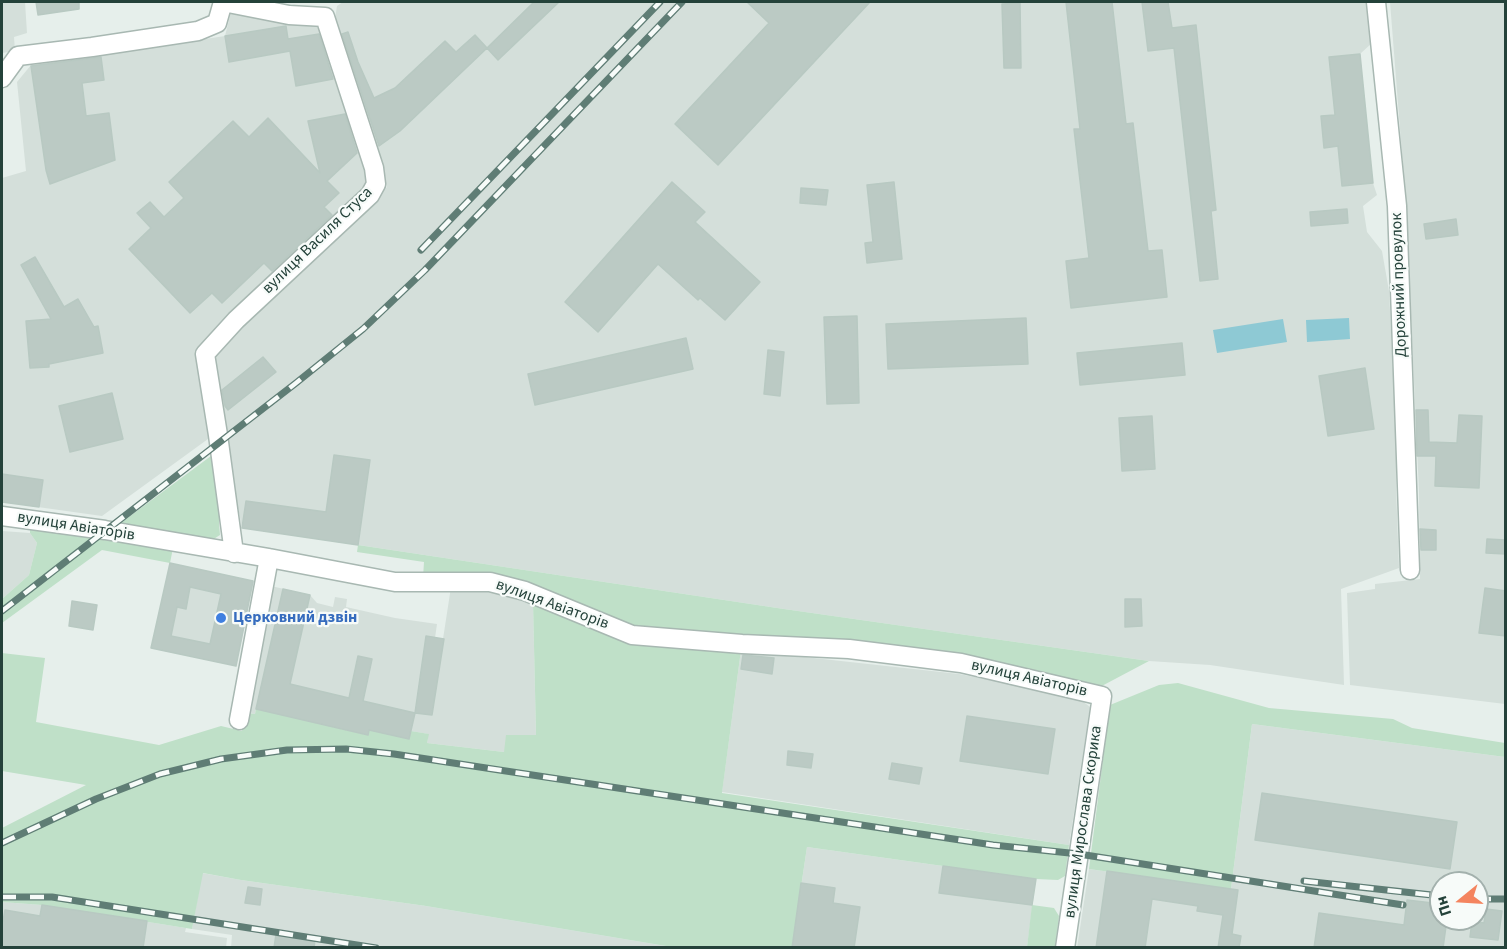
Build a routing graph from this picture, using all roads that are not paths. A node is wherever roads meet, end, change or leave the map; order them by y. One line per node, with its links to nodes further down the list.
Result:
1 (223, 2): 3 (street, вулиця Василя Стуса); 5 (street, вулиця Василя Стуса)
2 (1376, 2): 7 (street, Дорожний провулок)
3 (2, 78)
4 (2, 516): 5 (street, вулиця Авіаторів)
5 (234, 553): 6 (street, вулиця Авіаторів)
6 (269, 558): 8 (street, вулиця Авіаторів); 9 (street)
7 (1410, 570)
8 (1102, 696): 10 (street, вулиця Мирослава Скорика)
9 (239, 720)
10 (1065, 948)

